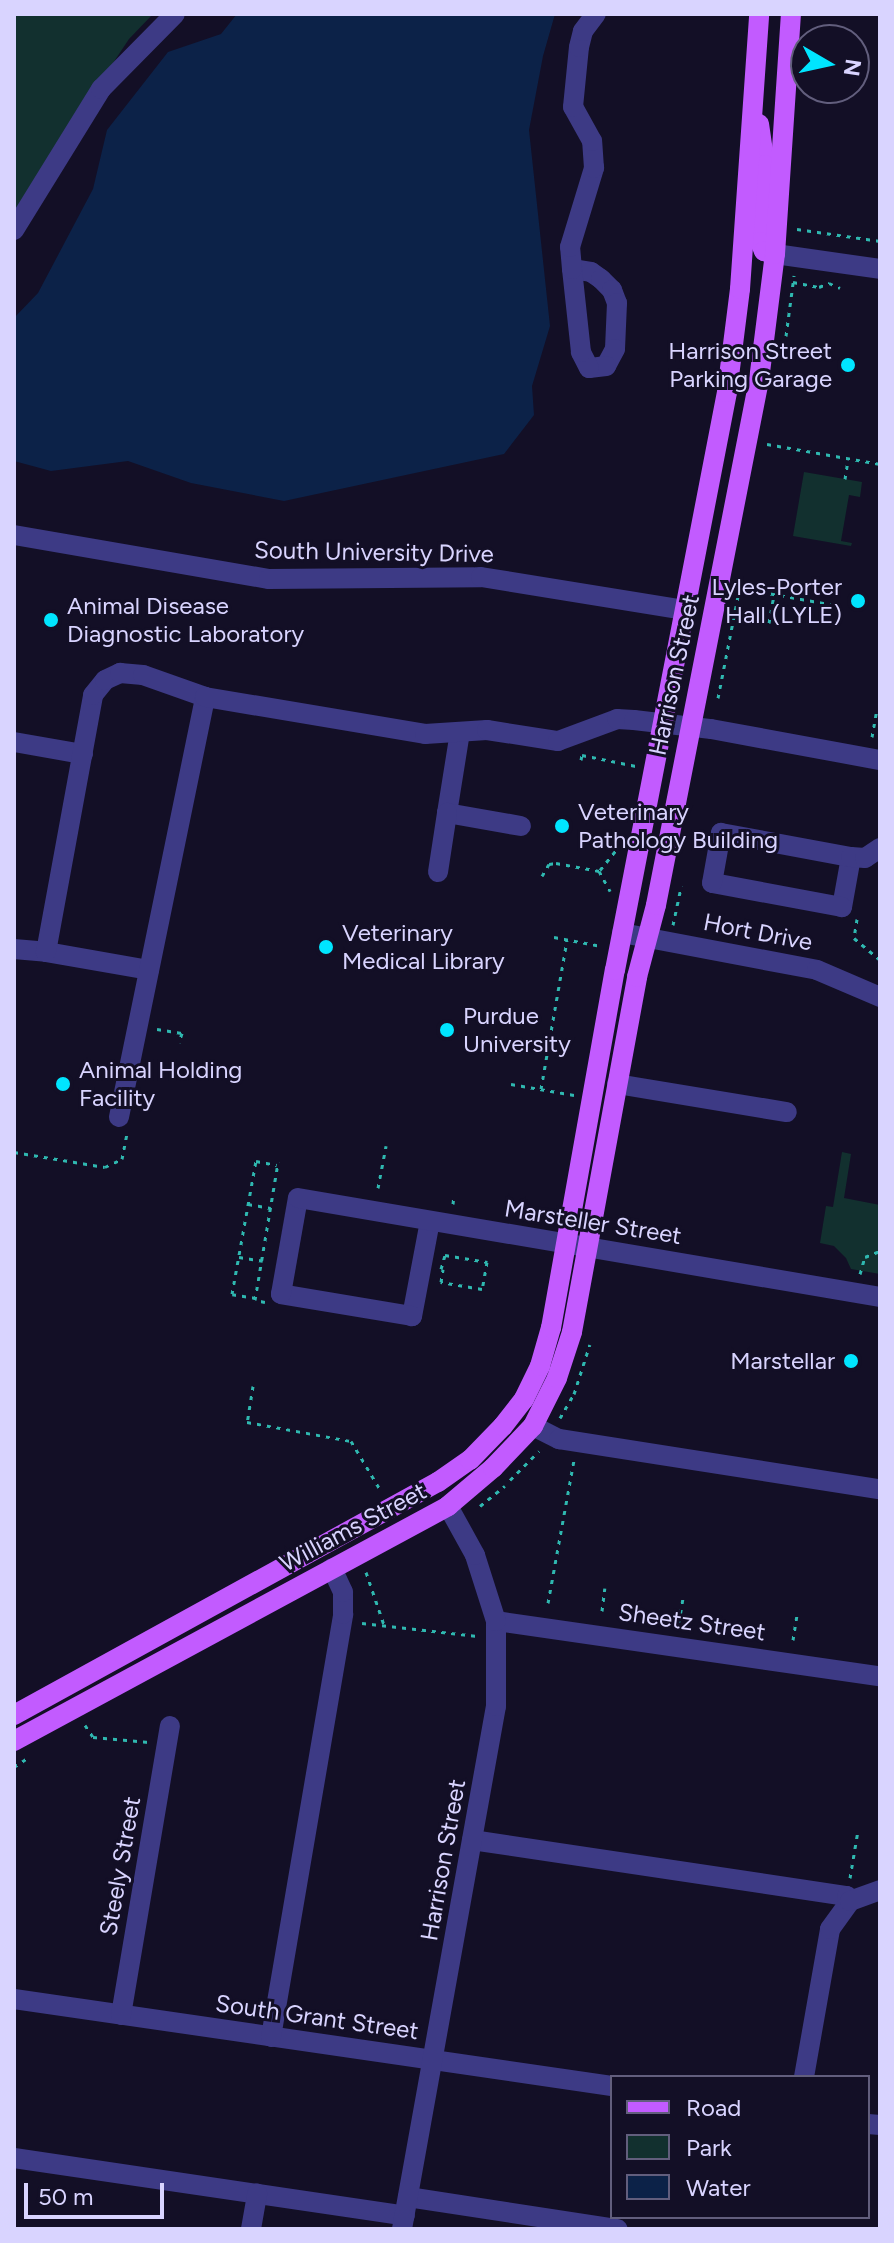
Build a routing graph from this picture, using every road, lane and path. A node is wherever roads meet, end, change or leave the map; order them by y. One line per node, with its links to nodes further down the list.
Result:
1 (175, 14): 7 (street)
2 (596, 14): 10 (street)
3 (759, 14): 5 (main road, Harrison Street)
4 (791, 14): 9 (main road, Harrison Street)
5 (753, 76): 9 (main road); 22 (main road, Harrison Street)
6 (797, 229): 8 (path)
7 (14, 230)
8 (880, 241)
9 (775, 254): 11 (street); 27 (main road, Harrison Street)
10 (572, 269)
11 (880, 269)
12 (793, 282): 13 (path)
13 (840, 288)
14 (767, 444): 15 (path)
15 (848, 459): 16 (path); 17 (path)
16 (880, 464)
17 (845, 479)
18 (14, 535): 22 (street, South University Drive)
19 (751, 590): 20 (path)
20 (774, 594): 21 (path); 23 (path)
21 (835, 605)
22 (685, 610): 26 (main road, Harrison Street)
23 (769, 623)
24 (205, 697): 28 (street); 31 (street); 53 (street)
25 (878, 711): 29 (path)
26 (663, 724): 27 (street); 28 (street); 45 (main road, Harrison Street)
27 (690, 726): 33 (street); 47 (main road, Harrison Street)
28 (460, 732): 35 (street)
29 (872, 737)
30 (14, 742): 31 (street)
31 (83, 754): 51 (street)
32 (581, 760): 34 (path)
33 (880, 760)
34 (640, 767)
35 (447, 813): 36 (street); 41 (street)
36 (521, 826)
37 (626, 839): 40 (path)
38 (880, 848): 39 (street)
39 (851, 857): 39 (street)
40 (599, 871): 42 (path); 43 (path)
41 (438, 872)
42 (542, 876)
43 (615, 897)
44 (858, 911): 52 (path)
45 (622, 933): 47 (street, Hort Drive); 70 (main road, Harrison Street)
46 (554, 937): 48 (path)
47 (647, 938): 54 (street, Hort Drive); 58 (main road, Harrison Street)
48 (567, 940): 49 (path); 59 (path)
49 (605, 947)
50 (14, 949): 51 (street)
51 (46, 952): 53 (street)
52 (880, 960)
53 (149, 970): 55 (street)
54 (880, 997)
55 (138, 1025): 56 (path); 62 (street)
56 (179, 1043)
57 (511, 1084): 59 (path)
58 (617, 1084): 61 (street); 71 (main road, Harrison Street)
59 (541, 1089): 60 (path)
60 (578, 1096)
61 (787, 1112)
62 (119, 1117)
63 (386, 1146): 64 (path)
64 (378, 1188)
65 (454, 1195): 67 (path)
66 (248, 1204): 68 (path); 68 (path); 73 (path)
67 (452, 1207)
68 (271, 1208): 74 (path)
69 (430, 1221): 70 (street, Marsteller Street); 75 (street, Marsteller Street); 76 (street)
70 (566, 1243): 71 (street, Marsteller Street); 102 (main road, Williams Street)
71 (587, 1247): 79 (street, Marsteller Street); 83 (main road, Williams Street)
72 (880, 1251): 78 (path)
73 (239, 1257): 74 (path); 80 (path)
74 (262, 1261): 75 (path); 80 (path)
75 (286, 1265): 76 (street)
76 (427, 1268): 77 (path)
77 (443, 1269): 77 (path)
78 (860, 1274)
79 (880, 1297)
80 (256, 1298): 81 (path)
81 (270, 1303)
82 (253, 1386): 86 (path)
83 (533, 1426): 85 (street); 87 (main road, Williams Street)
84 (574, 1456): 92 (path)
85 (880, 1489)
86 (381, 1491)
87 (448, 1506): 88 (main road, Williams Street); 96 (street, Harrison Street)
88 (332, 1568): 95 (street); 105 (main road, Williams Street)
89 (366, 1571): 98 (path)
90 (605, 1588): 93 (path)
91 (683, 1599): 97 (path)
92 (548, 1603)
93 (602, 1611)
94 (797, 1616): 100 (path)
95 (342, 1621): 98 (path); 113 (street)
96 (496, 1621): 101 (street, Sheetz Street); 108 (street, Harrison Street)
97 (679, 1623)
98 (384, 1625): 99 (path)
99 (477, 1636)
100 (793, 1640)
101 (880, 1676)
102 (14, 1715)
103 (85, 1725): 106 (path)
104 (170, 1726): 112 (street, Steely Street)
105 (14, 1741)
106 (149, 1742)
107 (858, 1830): 110 (path)
108 (472, 1840): 110 (street); 114 (street, Harrison Street)
109 (880, 1890): 110 (street)
110 (848, 1899): 115 (street)
111 (14, 1999): 112 (street, South Grant Street)
112 (121, 2015): 113 (street, South Grant Street)
113 (271, 2037): 114 (street, South Grant Street)
114 (434, 2060): 116 (street, South Grant Street); 119 (street, Harrison Street)
115 (804, 2075)
116 (610, 2086)
117 (14, 2158): 118 (street)
118 (257, 2194): 119 (street); 120 (street)
119 (405, 2214): 121 (street)
120 (251, 2229)
121 (618, 2229)

